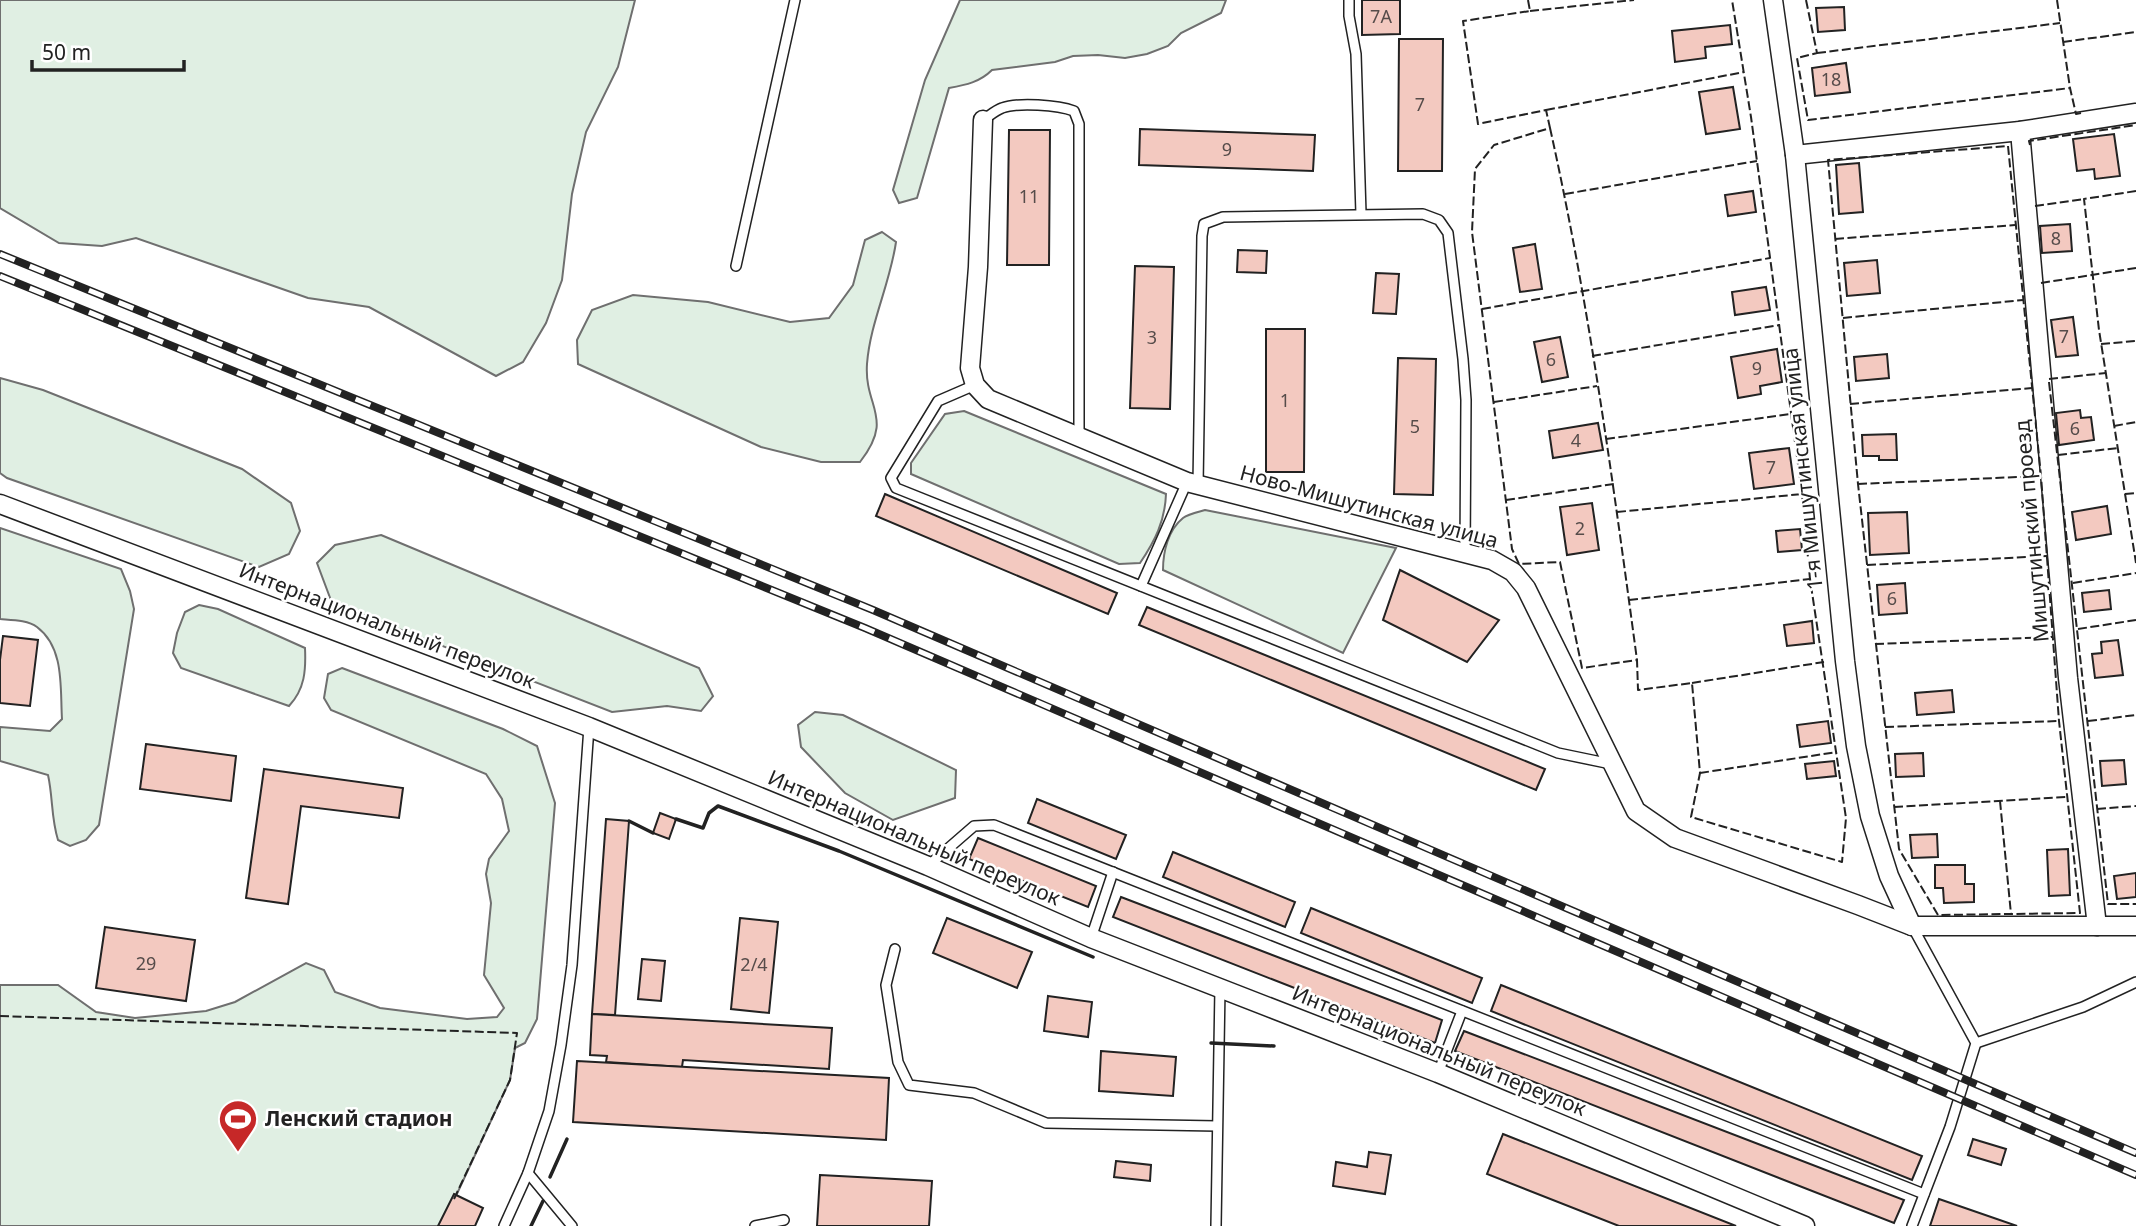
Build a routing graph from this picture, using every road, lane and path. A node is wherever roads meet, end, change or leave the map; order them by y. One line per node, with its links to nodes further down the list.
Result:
1 (795, 0): 9 (lane)
2 (1349, 0): 8 (lane)
3 (1773, 0): 7 (street, 1-я Мишутинская улица)
4 (2136, 113): 6 (street)
5 (984, 120): 10 (street); 11 (lane)
6 (2020, 131): 7 (street); 21 (street, Мишутинский проезд)
7 (1795, 155): 20 (street, 1-я Мишутинская улица)
8 (1361, 214): 12 (lane); 14 (lane)
9 (736, 265)
10 (975, 385): 11 (street, Ново-Мишутинская улица); 15 (lane)
11 (1079, 437): 12 (street, Ново-Мишутинская улица)
12 (1192, 483): 14 (street, Ново-Мишутинская улица); 15 (lane)
13 (0, 504): 16 (street, Интернациональный переулок)
14 (1465, 553): 17 (street, Ново-Мишутинская улица)
15 (1141, 586): 17 (lane)
16 (589, 727): 18 (street, Интернациональный переулок); 31 (lane)
17 (1611, 764): 20 (street, Ново-Мишутинская улица)
18 (928, 866): 19 (lane); 23 (street, Интернациональный переулок)
19 (1113, 872): 23 (lane); 27 (lane)
20 (1912, 926): 21 (street); 28 (lane)
21 (2097, 926): 22 (street)
22 (2136, 926)
23 (1091, 938): 26 (street, Интернациональный переулок)
24 (895, 949): 30 (lane)
25 (2136, 982): 28 (lane)
26 (1220, 988): 29 (street, Интернациональный переулок); 30 (lane)
27 (1462, 1011): 29 (lane); 32 (lane)
28 (1976, 1043): 32 (lane)
29 (1438, 1073): 38 (street, Интернациональный переулок)
30 (1217, 1126): 37 (lane)
31 (528, 1173): 34 (lane); 35 (lane)
32 (1924, 1195): 39 (lane)
33 (784, 1220): 36 (lane)
34 (504, 1226)
35 (572, 1226)
36 (755, 1226)
37 (1216, 1226)
38 (1805, 1226)
39 (1912, 1226)

